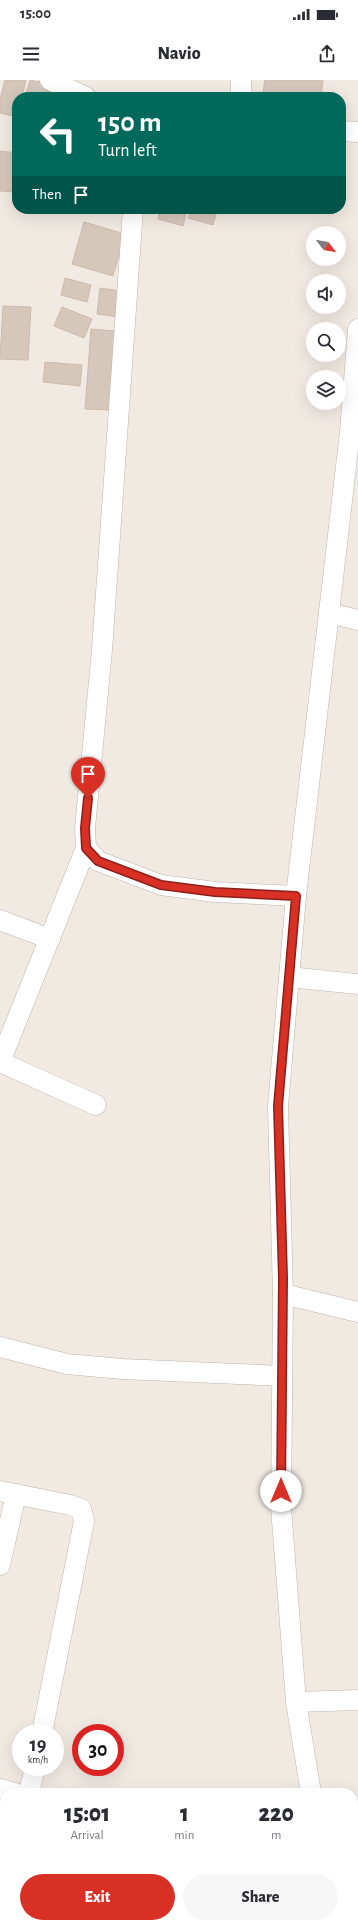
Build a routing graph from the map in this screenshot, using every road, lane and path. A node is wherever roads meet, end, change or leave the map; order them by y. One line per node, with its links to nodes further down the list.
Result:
1 (50, 80): 3 (street)
2 (241, 80): 4 (street)
3 (75, 92)
4 (241, 92)
5 (346, 131): 6 (street)
6 (358, 132)
7 (133, 214): 12 (street)
8 (358, 329): 9 (street)
9 (356, 376): 10 (street)
10 (329, 613): 11 (street); 13 (street)
11 (358, 620)
12 (86, 848): 13 (street); 15 (street)
13 (296, 896): 16 (street)
14 (0, 920): 15 (street)
15 (50, 939): 18 (street)
16 (289, 976): 17 (street); 20 (street)
17 (358, 984)
18 (0, 1062): 19 (street)
19 (96, 1105)
20 (283, 1294): 21 (street); 23 (street)
21 (358, 1312)
22 (0, 1347): 23 (street)
23 (282, 1376): 27 (street)
24 (8, 1493): 25 (street); 28 (street)
25 (0, 1565)
26 (358, 1700): 27 (street)
27 (296, 1702): 31 (street)
28 (44, 1724)
29 (33, 1776): 30 (street)
30 (30, 1788)
31 (310, 1788)

